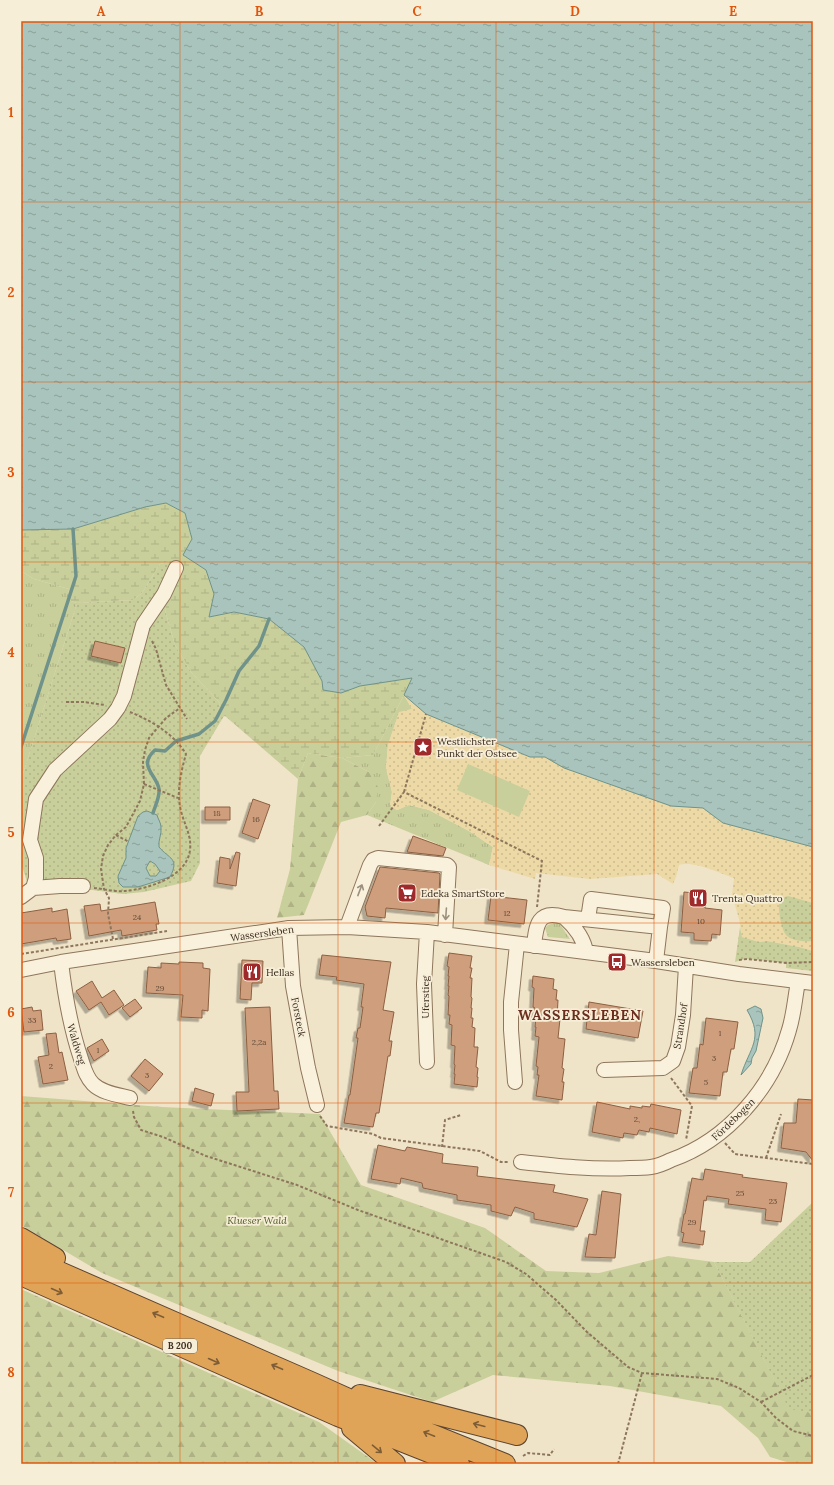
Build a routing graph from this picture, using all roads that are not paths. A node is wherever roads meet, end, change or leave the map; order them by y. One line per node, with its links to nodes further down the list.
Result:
1 (176, 568): 3 (street)
2 (83, 886): 3 (street)
3 (33, 888): 4 (street)
4 (21, 897)
5 (564, 917): 6 (street); 13 (street); 14 (street)
6 (588, 919): 8 (street); 8 (street)
7 (347, 927): 9 (street, Wassersleben); 10 (street, Wassersleben); 11 (street, one-way to 11)
8 (660, 927): 15 (street)
9 (289, 928): 16 (street, Wassersleben); 25 (street, Forsteck)
10 (427, 932): 11 (street, Wassersleben); 21 (street, Uferstieg)
11 (444, 935): 12 (street, Wassersleben)
12 (517, 944): 13 (street, Wassersleben); 23 (street)
13 (534, 946): 14 (street, Wassersleben)
14 (586, 952): 15 (street, Wassersleben)
15 (656, 961): 17 (street, Wassersleben)
16 (61, 962): 18 (street, Wassersleben); 24 (street, Waldweg)
17 (686, 966): 19 (street, Wassersleben); 22 (street, Strandhof)
18 (21, 970)
19 (798, 982): 20 (street, Wassersleben); 26 (street, Fördebogen)
20 (813, 984)
21 (428, 1062)
22 (604, 1070)
23 (515, 1082)
24 (130, 1098)
25 (317, 1105)
26 (521, 1162)
27 (21, 1238): 30 (highway)
28 (21, 1255): 30 (highway, B 200)
29 (21, 1275): 32 (highway, B 200, one-way to 32)
30 (136, 1306): 31 (highway, B 200, one-way to 30)
31 (313, 1383): 33 (highway, one-way to 31); 36 (highway, B 200, one-way to 31)
32 (338, 1416): 34 (highway, one-way to 34); 35 (highway, B 200)
33 (517, 1435)
34 (395, 1464)
35 (459, 1464)
36 (505, 1464)

